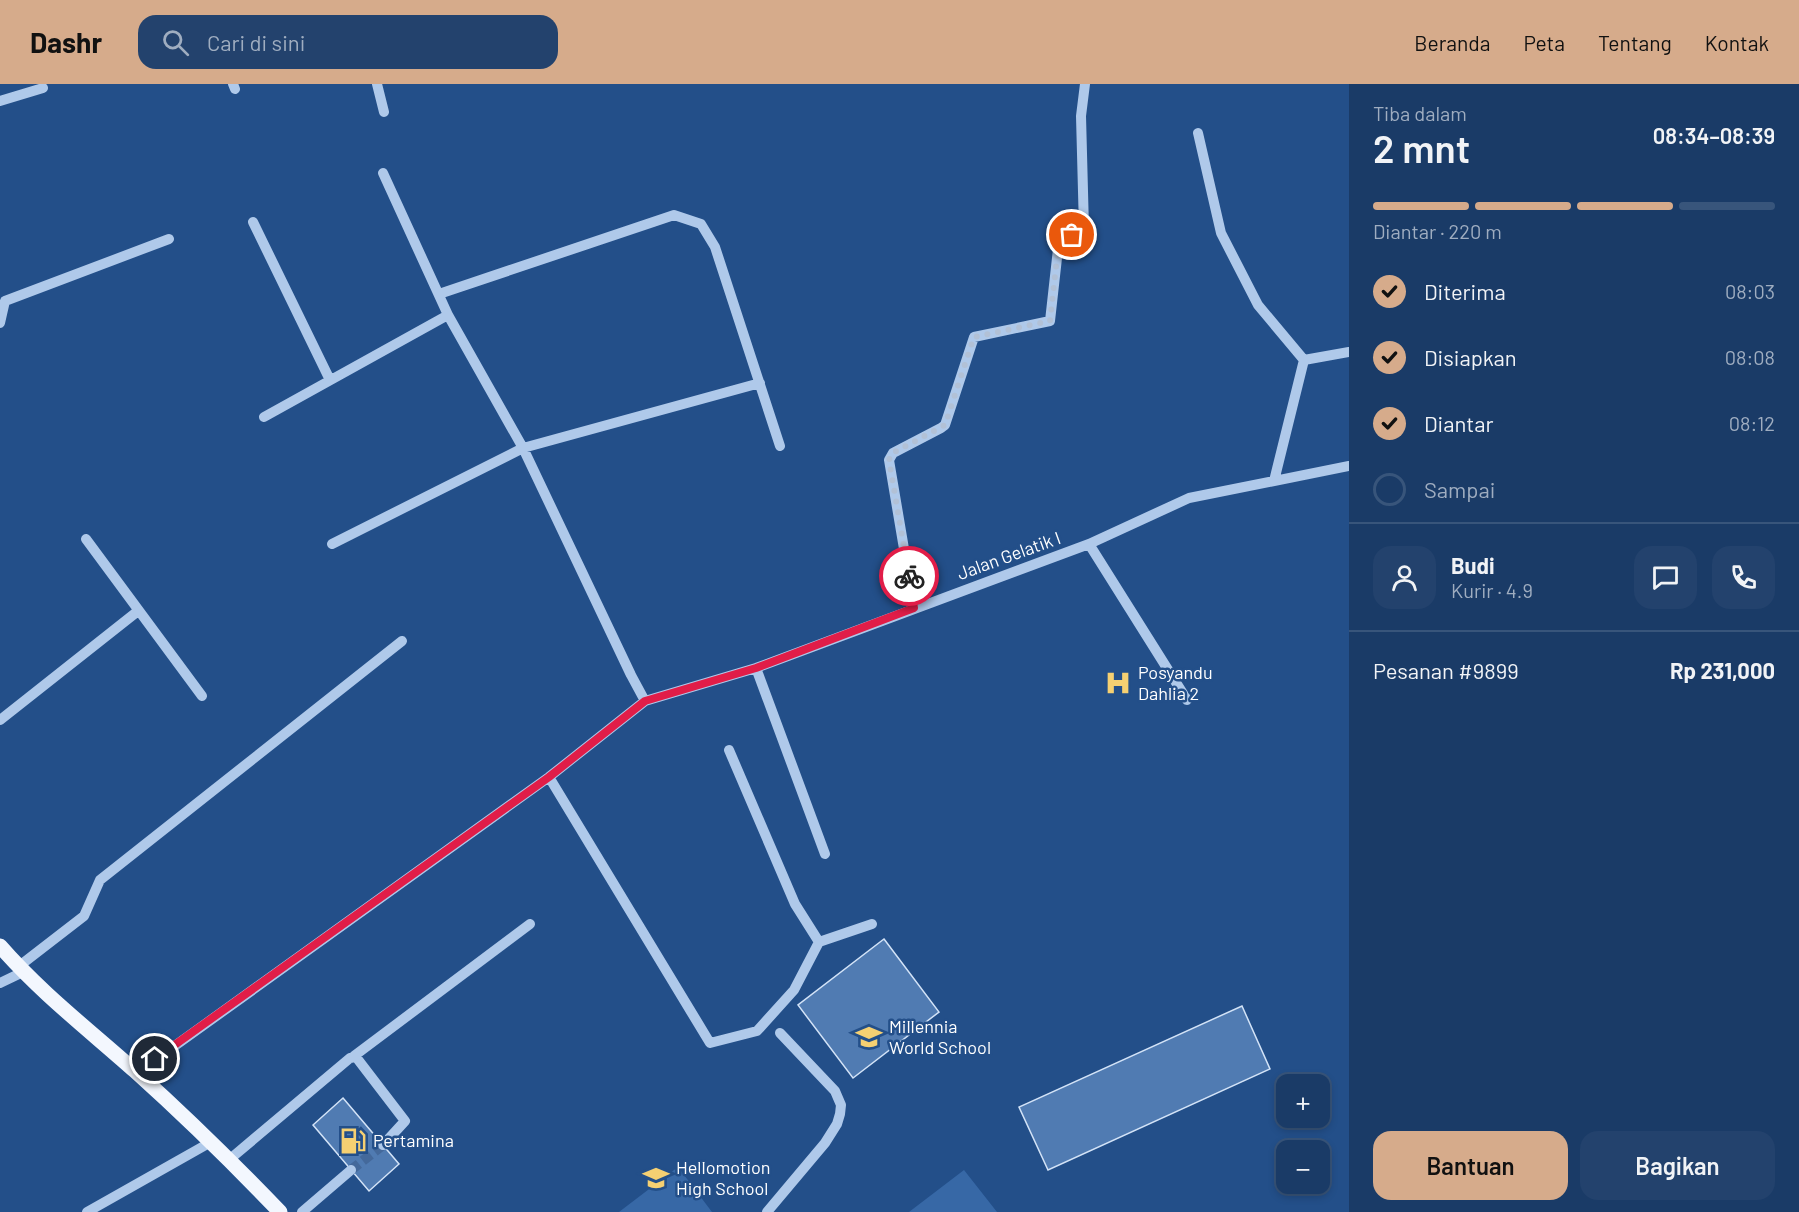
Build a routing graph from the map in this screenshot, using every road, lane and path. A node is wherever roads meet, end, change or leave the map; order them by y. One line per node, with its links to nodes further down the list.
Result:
1 (377, 84): 5 (street)
2 (1085, 84): 25 (street)
3 (43, 88): 4 (street)
4 (0, 101)
5 (384, 112)
6 (1198, 133): 14 (street)
7 (383, 172): 10 (street)
8 (253, 222): 15 (street)
9 (169, 239): 12 (street)
10 (439, 294): 11 (street); 16 (street)
11 (448, 315): 15 (street); 19 (street)
12 (0, 323)
13 (1349, 352): 14 (street)
14 (1304, 360): 21 (street)
15 (330, 380): 17 (street)
16 (760, 383): 18 (street); 19 (street)
17 (264, 417)
18 (780, 446)
19 (524, 448): 23 (street); 31 (street)
20 (1349, 466): 21 (street, Jalan Gelatik I)
21 (1274, 481): 24 (street, Jalan Gelatik I)
22 (86, 539): 26 (street)
23 (332, 544)
24 (1089, 544): 25 (street, Jalan Gelatik I); 30 (street)
25 (914, 608): 28 (street, Jalan Gelatik I)
26 (138, 611): 29 (street); 32 (street)
27 (402, 641): 40 (street)
28 (756, 668): 31 (street, Jalan Gelatik I); 35 (street)
29 (202, 696)
30 (1187, 700)
31 (645, 701): 34 (street, Jalan Gelatik I)
32 (0, 720)
33 (729, 750): 38 (street)
34 (549, 777): 38 (street); 44 (street, Jalan Gelatik I)
35 (825, 854)
36 (530, 924): 43 (street)
37 (872, 924): 38 (street)
38 (819, 942)
39 (0, 946): 40 (main road)
40 (21, 969): 41 (street); 44 (main road)
41 (0, 984)
42 (780, 1033): 52 (street)
43 (354, 1056): 46 (street); 47 (street)
44 (137, 1072): 45 (main road)
45 (211, 1142): 47 (main road); 49 (street)
46 (383, 1145)
47 (230, 1159): 50 (main road)
48 (351, 1170): 51 (street)
49 (87, 1212)
50 (280, 1212)
51 (302, 1212)
52 (767, 1212)

